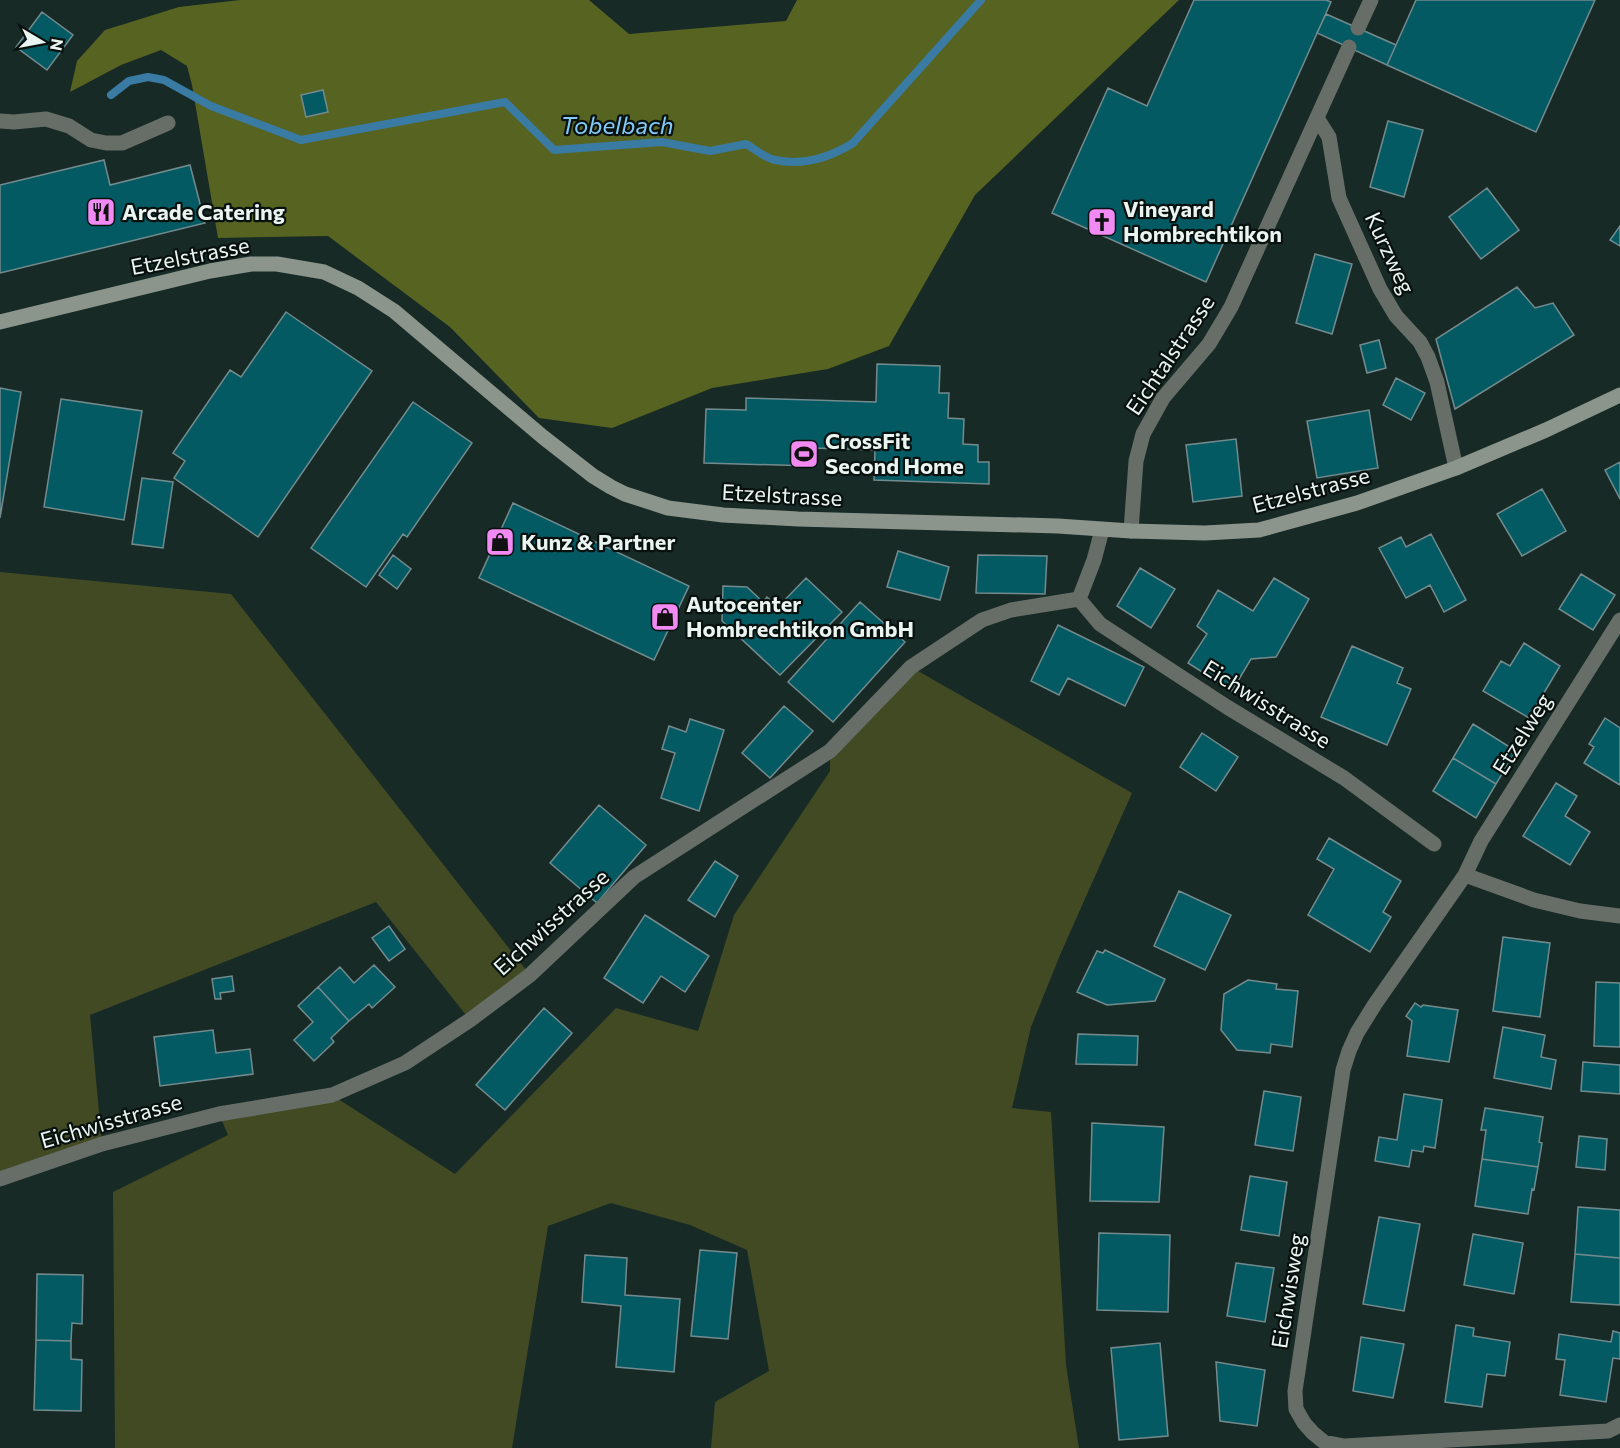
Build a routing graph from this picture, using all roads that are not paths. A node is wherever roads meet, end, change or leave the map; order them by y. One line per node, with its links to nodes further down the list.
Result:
1 (1371, 0): 2 (street)
2 (1358, 28)
3 (1349, 47): 4 (street, Eichtalstrasse)
4 (1317, 118): 9 (street, Kurzweg); 11 (street, Eichtalstrasse)
5 (0, 121): 6 (street)
6 (168, 123)
7 (0, 322): 10 (street, Etzelstrasse)
8 (1620, 395): 9 (street, Etzelstrasse)
9 (1456, 468): 11 (street, Etzelstrasse)
10 (1102, 530): 11 (street, Etzelstrasse); 12 (street)
11 (1131, 531)
12 (1079, 599): 14 (street, Eichwisstrasse); 17 (street, Eichwisstrasse)
13 (1620, 620): 15 (street, Etzelweg)
14 (1434, 844)
15 (1466, 875): 16 (street); 18 (street, Eichwisweg)
16 (1620, 916)
17 (0, 1179)
18 (1620, 1425)

